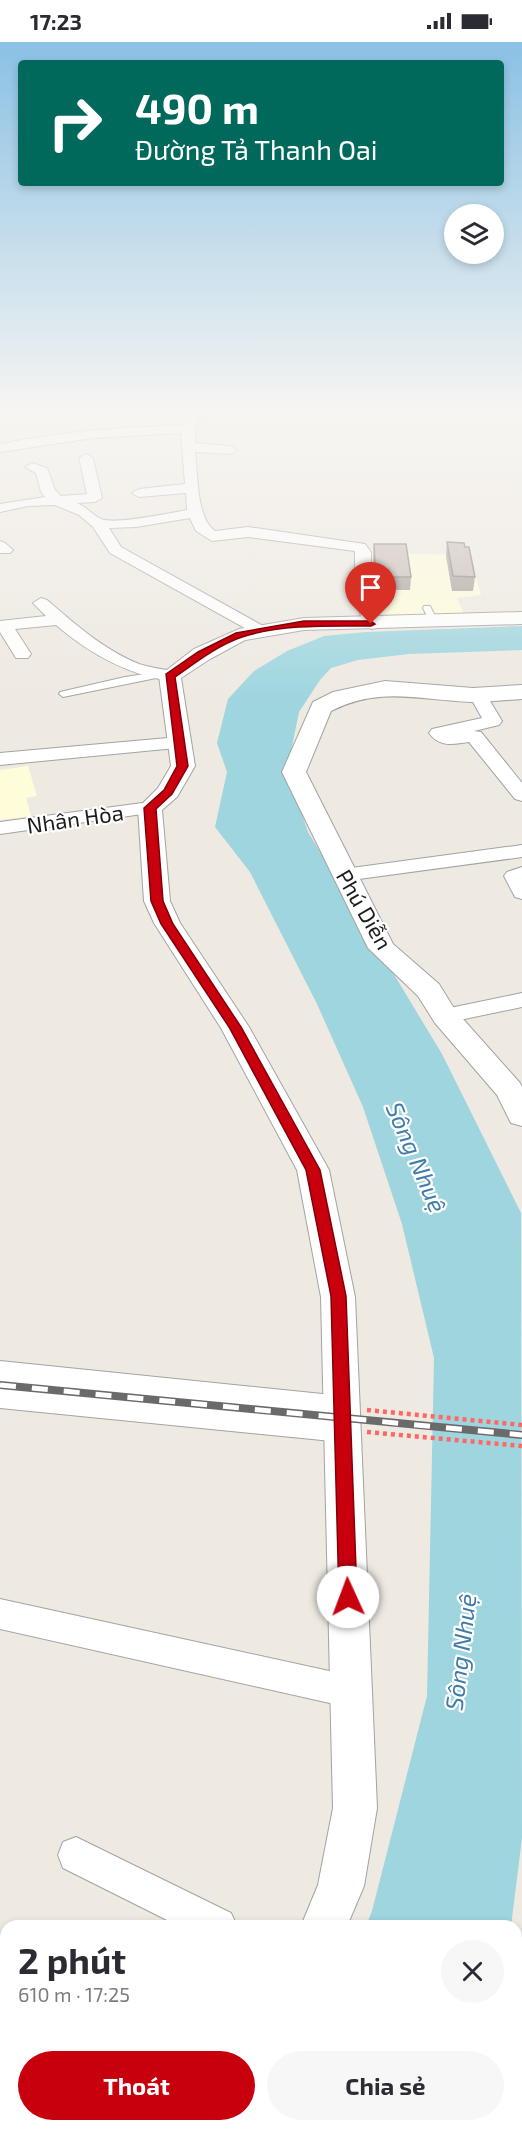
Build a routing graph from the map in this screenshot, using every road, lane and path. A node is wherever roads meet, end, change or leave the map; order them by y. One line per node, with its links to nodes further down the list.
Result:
1 (74, 507): 4 (street)
2 (194, 507): 3 (street)
3 (195, 513): 4 (street); 8 (street)
4 (99, 524): 10 (street)
5 (41, 603): 7 (street)
6 (522, 618): 8 (street)
7 (59, 620): 9 (street); 12 (street)
8 (371, 624): 10 (street)
9 (3, 626): 11 (street)
10 (259, 631): 12 (street)
11 (22, 654)
12 (164, 676): 14 (lane); 16 (street)
13 (522, 692): 15 (street)
14 (63, 694)
15 (478, 695): 18 (street); 23 (street, Phú Diễn)
16 (179, 742): 17 (street); 19 (street)
17 (0, 759)
18 (522, 795)
19 (150, 808): 20 (street, Nhân Hòa); 31 (street)
20 (0, 828)
21 (522, 851): 23 (street)
22 (522, 873): 24 (street)
23 (344, 875): 26 (street, Phú Diễn)
24 (522, 893)
25 (522, 1000): 26 (street)
26 (446, 1016): 27 (street, Phú Diễn)
27 (516, 1089): 28 (street, Phú Diễn)
28 (522, 1115)
29 (0, 1373): 31 (street)
30 (0, 1396): 31 (street)
31 (356, 1420): 32 (path); 33 (path); 35 (street)
32 (522, 1425)
33 (522, 1446)
34 (0, 1614): 35 (street)
35 (352, 1692): 38 (street)
36 (76, 1855): 37 (street)
37 (206, 1920)
38 (327, 1920)

